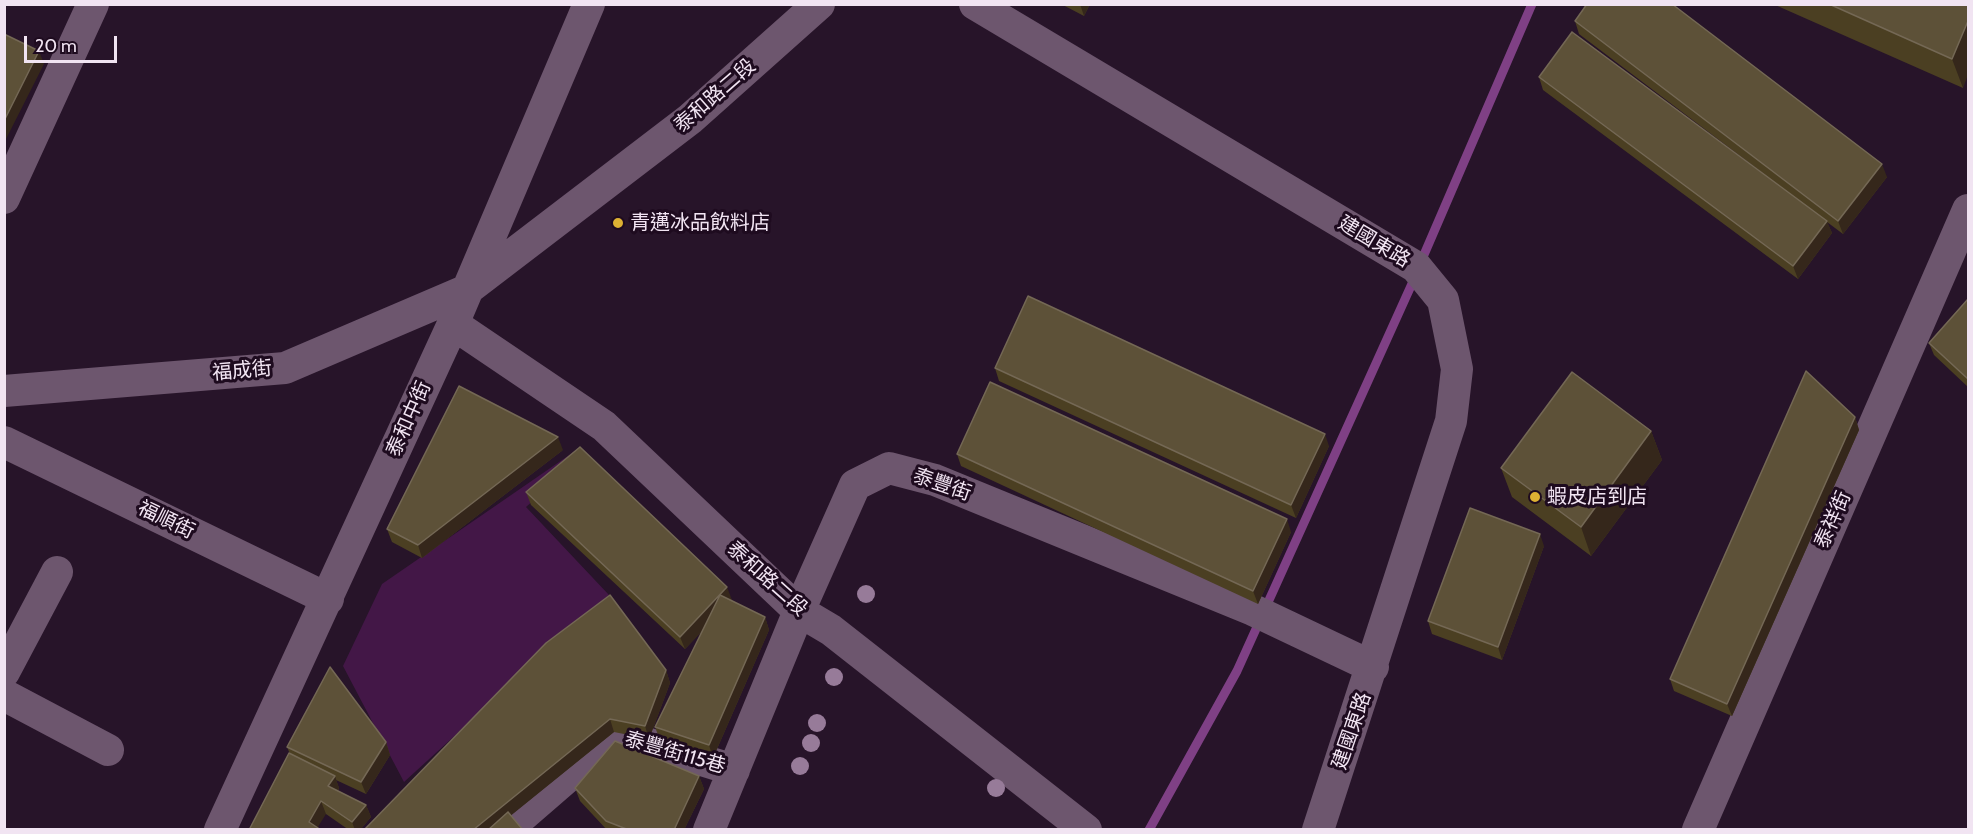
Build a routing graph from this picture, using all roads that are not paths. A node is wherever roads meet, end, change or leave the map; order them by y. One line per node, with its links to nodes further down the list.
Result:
1 (93, 4): 5 (street)
2 (589, 4): 7 (street, 泰和中街)
3 (819, 4): 7 (street, 泰和路二段)
4 (975, 4): 14 (street, 建國東路)
5 (4, 198)
6 (1968, 210): 24 (street, 泰祥街)
7 (465, 291): 8 (street, 泰和中街); 9 (street, 福成街)
8 (453, 324): 12 (street, 泰和中街); 13 (street, 泰和路二段)
9 (4, 391)
10 (4, 442): 12 (street, 福順街)
11 (57, 572): 15 (street)
12 (328, 599): 19 (street, 泰和中街)
13 (799, 611): 14 (street, 泰豐街); 18 (street, 泰豐街); 22 (street, 泰和路二段)
14 (1373, 667): 23 (street, 建國東路)
15 (4, 672)
16 (4, 695): 17 (street)
17 (108, 750)
18 (734, 770): 20 (street, 泰豐街115巷); 21 (street, 泰豐街)
19 (220, 830)
20 (506, 830)
21 (709, 830)
22 (1086, 830)
23 (1318, 830)
24 (1698, 830)

